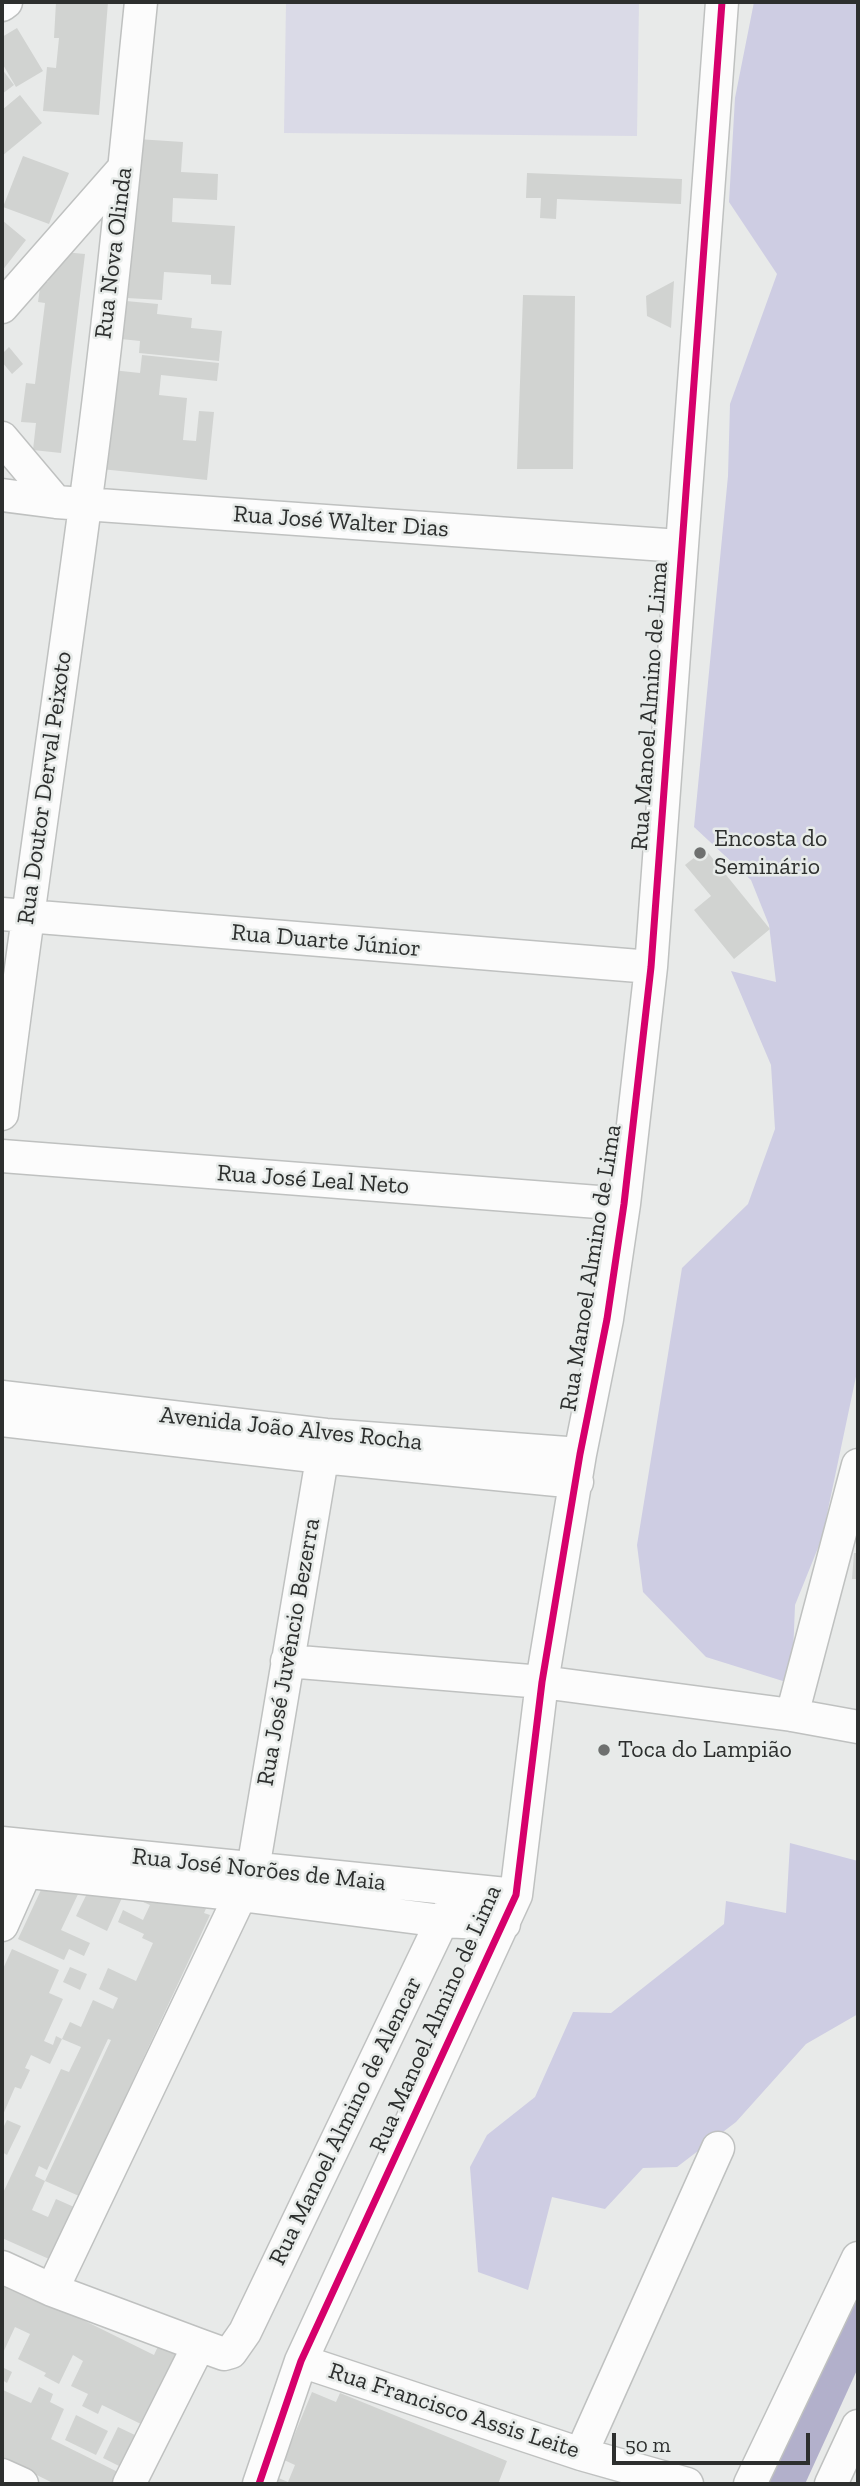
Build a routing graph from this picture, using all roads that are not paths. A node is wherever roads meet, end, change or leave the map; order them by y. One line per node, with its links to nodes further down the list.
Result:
1 (141, 2): 3 (street, Rua Nova Olinda)
2 (722, 2): 8 (street, Rua Manoel Almino de Lima)
3 (124, 168): 4 (street); 7 (street, Rua Nova Olinda)
4 (2, 307)
5 (2, 438): 7 (street)
6 (2, 495): 7 (street, Rua José Walter Dias)
7 (71, 503): 8 (street, Rua José Walter Dias); 9 (street, Rua Doutor Derval Peixoto)
8 (680, 546): 10 (street, Rua Manoel Almino de Lima)
9 (14, 915): 10 (street, Rua Duarte Júnior); 11 (street, Rua Doutor Derval Peixoto)
10 (651, 967): 13 (street, Rua Manoel Almino de Lima)
11 (2, 1114)
12 (2, 1156): 13 (street, Rua José Leal Neto)
13 (624, 1204): 19 (street, Rua Manoel Almino de Lima)
14 (2, 1397): 15 (street, Avenida João Alves Rocha)
15 (77, 1418): 16 (street, Avenida João Alves Rocha); 17 (street, Avenida João Alves Rocha)
16 (2, 1420)
17 (324, 1446): 19 (street, Avenida João Alves Rocha); 20 (street, Rua José Juvêncio Bezerra)
18 (858, 1465): 22 (street)
19 (579, 1468): 21 (street, Rua Manoel Almino de Lima)
20 (288, 1661): 21 (street); 26 (street, Rua José Juvêncio Bezerra)
21 (542, 1682): 22 (street); 28 (street, Rua Manoel Almino de Lima)
22 (792, 1715): 23 (street)
23 (858, 1727)
24 (2, 1843): 26 (street, Rua José Norões de Maia)
25 (14, 1870): 26 (street, Rua José Norões de Maia); 30 (street)
26 (248, 1882): 27 (street, Rua José Norões de Maia); 29 (street, Rua José Norões de Maia); 34 (street)
27 (464, 1891): 28 (street, Rua José Norões de Maia); 29 (street, Rua Manoel Almino de Alencar)
28 (510, 1910): 29 (street, Rua José Norões de Maia); 36 (street, Rua Manoel Almino de Lima)
29 (442, 1921): 35 (street, Rua Manoel Almino de Alencar)
30 (2, 1925)
31 (718, 2148): 38 (street)
32 (858, 2258): 44 (street)
33 (2, 2267): 34 (street)
34 (52, 2290): 35 (street)
35 (200, 2345): 41 (street)
36 (301, 2361): 38 (street, Rua Francisco Assis Leite); 42 (street, Rua Manoel Almino de Lima)
37 (858, 2426): 45 (street)
38 (581, 2454): 43 (street, Rua Francisco Assis Leite)
39 (2, 2475): 40 (street)
40 (22, 2484)
41 (129, 2484)
42 (258, 2484)
43 (687, 2484)
44 (750, 2484)
45 (831, 2484)

